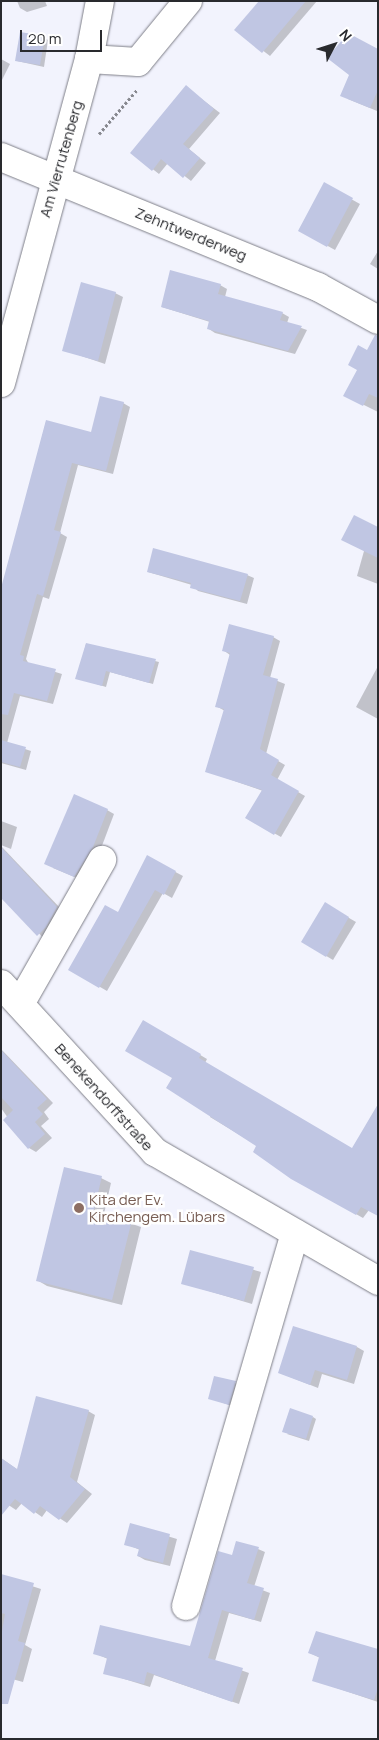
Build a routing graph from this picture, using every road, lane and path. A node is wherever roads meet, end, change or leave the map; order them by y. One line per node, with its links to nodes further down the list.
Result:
1 (100, 1): 3 (street, Am Vierrutenberg)
2 (188, 1): 3 (street)
3 (89, 59): 5 (street, Am Vierrutenberg)
4 (1, 157): 5 (street, Zehntwerderweg)
5 (54, 179): 6 (street, Zehntwerderweg); 7 (street, Am Vierrutenberg)
6 (378, 320)
7 (1, 383)
8 (102, 860): 10 (street)
9 (1, 984): 10 (street, Benekendorffstraße)
10 (20, 1004): 11 (street, Benekendorffstraße)
11 (295, 1234): 12 (street, Benekendorffstraße); 13 (street)
12 (378, 1281)
13 (186, 1606)

